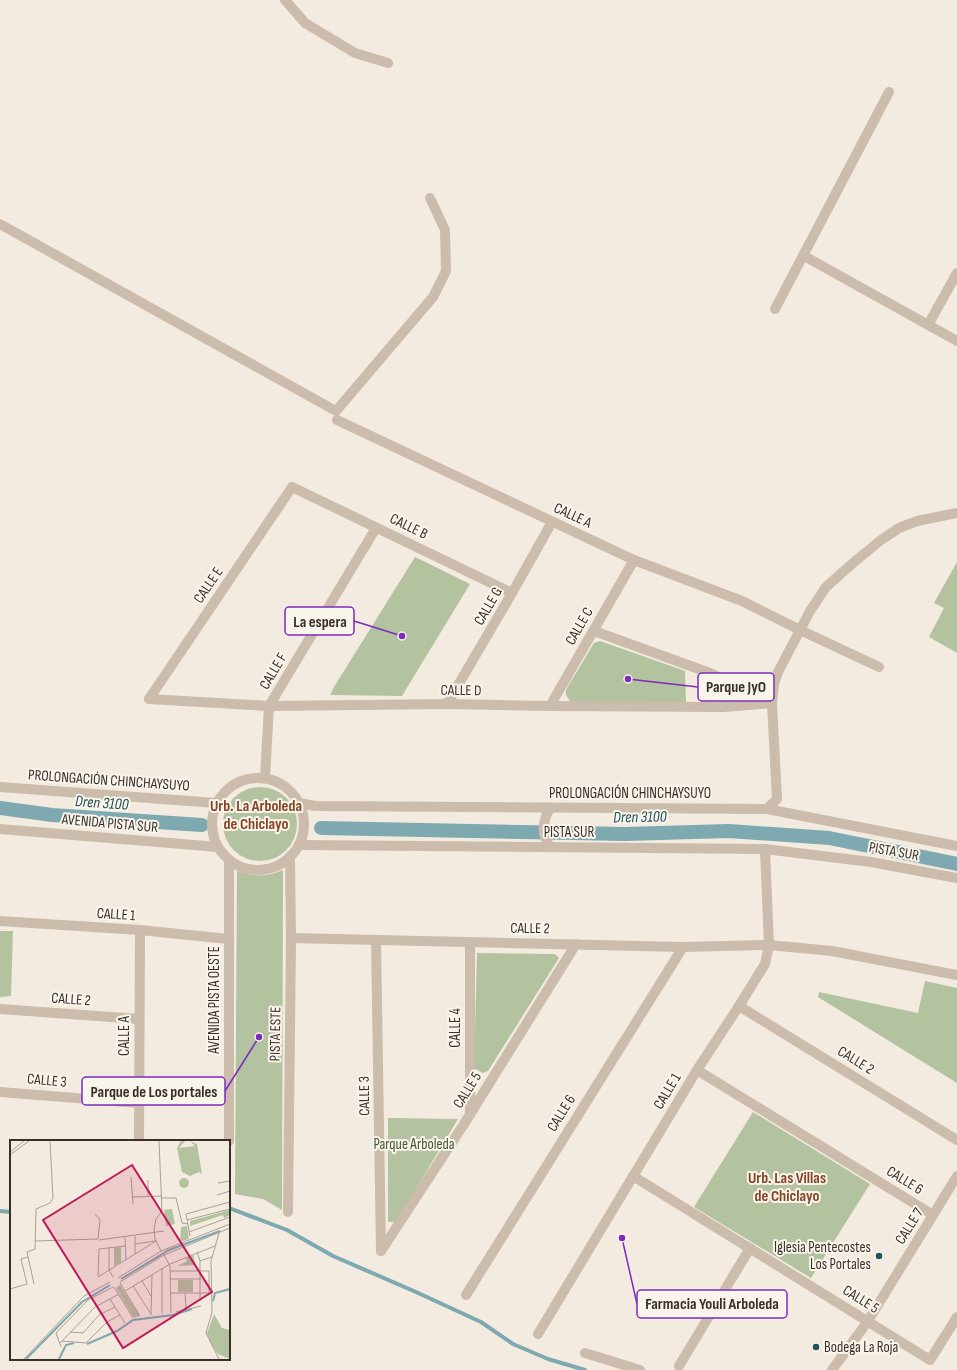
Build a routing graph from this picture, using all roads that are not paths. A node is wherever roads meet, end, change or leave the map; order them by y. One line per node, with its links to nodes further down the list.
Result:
1 (284, 0): 2 (street)
2 (388, 62)
3 (889, 92): 6 (street)
4 (430, 198): 5 (street)
5 (0, 224)
6 (804, 256): 8 (street); 9 (street)
7 (957, 273): 9 (street)
8 (775, 309)
9 (928, 325): 10 (street)
10 (957, 341)
11 (336, 420): 14 (street, CALLE A)
12 (292, 487): 15 (street, CALLE B); 22 (street, CALLE E)
13 (957, 513): 18 (street)
14 (552, 522): 16 (street, CALLE A); 17 (street, CALLE G)
15 (376, 528): 17 (street, CALLE B); 25 (street, CALLE F)
16 (634, 560): 18 (street, CALLE A); 19 (street, CALLE C)
17 (512, 594): 24 (street, CALLE G)
18 (800, 630): 20 (street, CALLE A); 23 (street)
19 (594, 631): 21 (street); 26 (street, CALLE C)
20 (879, 667)
21 (730, 682): 23 (street); 27 (street)
22 (149, 699): 25 (street, CALLE D)
23 (769, 703): 27 (street, CALLE D); 32 (street)
24 (447, 704): 25 (street, CALLE D); 26 (street, CALLE D)
25 (269, 706): 28 (street, CALLE F)
26 (550, 706): 27 (street, CALLE D)
27 (723, 707)
28 (265, 778): 30 (street); 31 (street)
29 (0, 787): 30 (street, PROLONGACIÓN CHINCHAYSUYO)
30 (216, 803): 38 (street)
31 (299, 803): 33 (street, PROLONGACIÓN CHINCHAYSUYO); 36 (street)
32 (767, 809): 33 (street, PROLONGACIÓN CHINCHAYSUYO); 37 (street, PROLONGACIÓN CHINCHAYSUYO)
33 (548, 811): 35 (street)
34 (0, 829): 38 (street, AVENIDA PISTA SUR)
35 (548, 844): 36 (street, PISTA SUR); 39 (street, PISTA SUR)
36 (299, 845): 40 (street)
37 (957, 846)
38 (218, 847): 41 (street)
39 (765, 849): 42 (street, PISTA SUR); 50 (street, CALLE 1)
40 (290, 856): 41 (street); 45 (street, PISTA ESTE)
41 (229, 860): 46 (street, AVENIDA PISTA OESTE)
42 (957, 878)
43 (0, 921): 44 (street, CALLE 1)
44 (140, 930): 46 (street, CALLE 1); 55 (street, CALLE A)
45 (291, 938): 47 (street, CALLE 2); 65 (street, PISTA ESTE)
46 (229, 939): 61 (street, AVENIDA PISTA OESTE)
47 (376, 940): 48 (street, CALLE 2); 68 (street, CALLE 3)
48 (470, 942): 49 (street, CALLE 2); 59 (street, CALLE 4)
49 (576, 944): 51 (street, CALLE 2); 59 (street, CALLE 5)
50 (769, 945): 51 (street, CALLE 2); 52 (street, CALLE 2); 53 (street, CALLE 1)
51 (683, 947): 69 (street, CALLE 6)
52 (957, 975)
53 (739, 1006): 56 (street, CALLE 1); 62 (street, CALLE 2)
54 (0, 1009): 55 (street, CALLE 2)
55 (139, 1019): 58 (street, CALLE A)
56 (697, 1070): 63 (street, CALLE 1); 66 (street, CALLE 6)
57 (0, 1092): 58 (street, CALLE 3)
58 (139, 1103): 60 (street, CALLE A)
59 (470, 1114): 68 (street, CALLE 5)
60 (139, 1140)
61 (229, 1140)
62 (957, 1140)
63 (633, 1176): 67 (street, CALLE 5); 72 (street, CALLE 1)
64 (957, 1176): 66 (street, CALLE 7)
65 (288, 1212)
66 (933, 1215): 71 (street, CALLE 7)
67 (750, 1248): 71 (street, CALLE 5); 74 (street)
68 (381, 1251)
69 (466, 1295)
70 (957, 1317): 71 (street, CALLE 5)
71 (868, 1321): 76 (street, CALLE 7)
72 (538, 1334)
73 (585, 1353): 75 (street)
74 (679, 1366)
75 (640, 1370)
76 (832, 1370)

